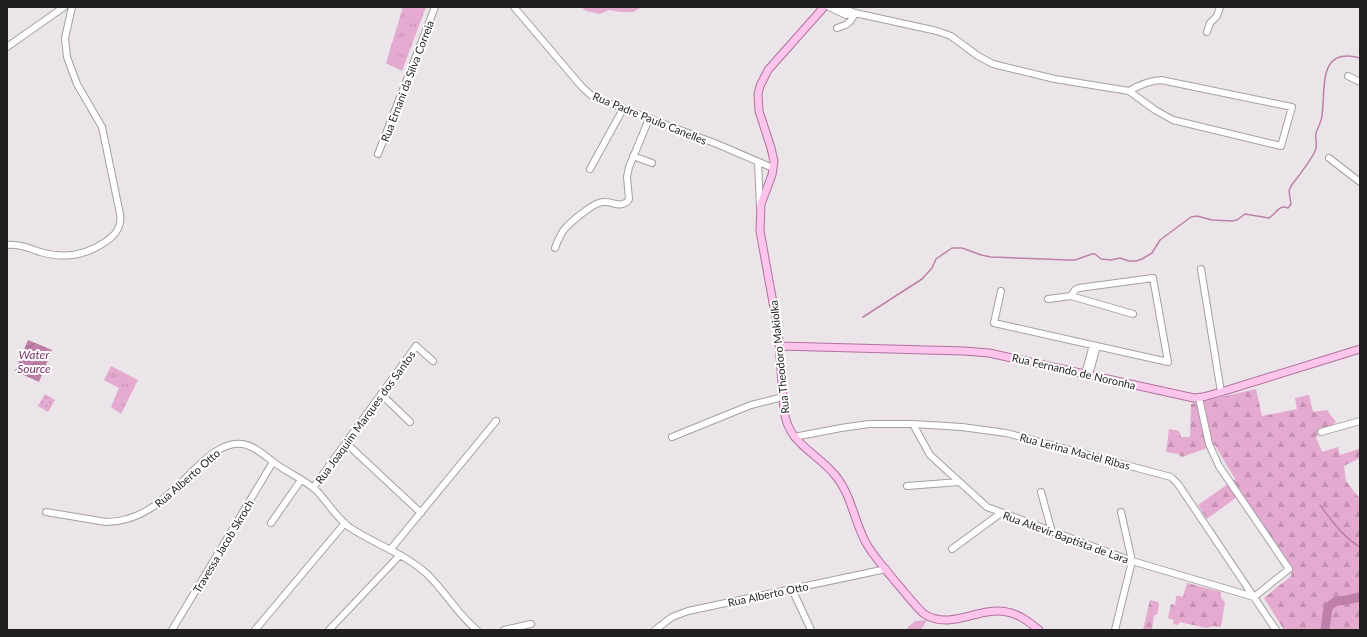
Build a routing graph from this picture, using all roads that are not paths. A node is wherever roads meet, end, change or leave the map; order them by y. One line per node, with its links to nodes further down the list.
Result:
1 (64, 7): 12 (street)
2 (72, 7): 27 (street)
3 (435, 7): 18 (street, Rua Ernani da Silva Correia)
4 (514, 7): 16 (street, Rua Padre Paulo Canelles)
5 (824, 7): 23 (main road, Rua Theodoro Makiolka)
6 (829, 7): 9 (street)
7 (841, 7): 9 (street)
8 (1220, 7): 11 (street)
9 (855, 13): 10 (street); 15 (street)
10 (837, 28)
11 (1207, 32)
12 (7, 46)
13 (1348, 76): 14 (street)
14 (1360, 82)
15 (1129, 91): 15 (street)
16 (623, 109): 17 (street, Rua Padre Paulo Canelles); 24 (street)
17 (649, 118): 19 (street); 21 (street, Rua Padre Paulo Canelles)
18 (378, 154)
19 (633, 156): 22 (street); 28 (street)
20 (1329, 158): 25 (street)
21 (758, 162): 23 (street, Rua Padre Paulo Canelles); 26 (street)
22 (652, 163)
23 (773, 168): 26 (main road, Rua Theodoro Makiolka)
24 (590, 169)
25 (1360, 182)
26 (760, 212): 34 (main road, Rua Theodoro Makiolka)
27 (7, 245)
28 (555, 248)
29 (1201, 269): 39 (street)
30 (1001, 291): 35 (street)
31 (1071, 296): 32 (street); 33 (street); 35 (street)
32 (1048, 299)
33 (1133, 314)
34 (780, 346): 38 (main road, Rua Fernando de Noronha); 41 (main road, Rua Theodoro Makiolka)
35 (1095, 346): 38 (street)
36 (1360, 349): 39 (main road, Rua Fernando de Noronha)
37 (433, 361): 40 (street, Rua Joaquim Marques dos Santos)
38 (1087, 375): 42 (main road, Rua Fernando de Noronha)
39 (1221, 392): 42 (main road, Rua Fernando de Noronha)
40 (381, 394): 45 (street); 50 (street, Rua Joaquim Marques dos Santos)
41 (783, 398): 48 (street); 49 (main road, Rua Theodoro Makiolka)
42 (1199, 398): 70 (street)
43 (496, 421): 59 (street)
44 (1360, 421): 47 (street)
45 (410, 422)
46 (913, 424): 49 (street, Rua Lerina Maciel Ribas); 53 (street, Rua Altevir Baptista de Lara); 70 (street, Rua Lerina Maciel Ribas)
47 (1321, 432)
48 (672, 437)
49 (794, 437): 68 (main road, Rua Theodoro Makiolka)
50 (346, 443): 55 (street, Rua Joaquim Marques dos Santos); 59 (street)
51 (273, 462): 52 (street, Rua Alberto Otto); 57 (street, Rua Alberto Otto); 72 (street, Travessa Jacob Skroch)
52 (301, 480): 55 (street, Rua Alberto Otto); 61 (street)
53 (959, 482): 54 (street); 60 (street, Rua Altevir Baptista de Lara)
54 (907, 486)
55 (313, 488): 62 (street, Rua Alberto Otto)
56 (1041, 492): 63 (street)
57 (46, 512)
58 (1121, 512): 67 (street)
59 (421, 513): 65 (street)
60 (1001, 513): 63 (street, Rua Altevir Baptista de Lara); 64 (street)
61 (271, 523)
62 (345, 523): 65 (street, Rua Alberto Otto); 73 (street)
63 (1052, 532): 67 (street, Rua Altevir Baptista de Lara)
64 (952, 549)
65 (390, 550): 66 (street, Rua Alberto Otto)
66 (400, 555): 74 (street); 75 (street, Rua Alberto Otto)
67 (1132, 561): 70 (street, Rua Altevir Baptista de Lara); 80 (street)
68 (886, 569): 69 (street, Rua Alberto Otto); 79 (main road, Rua Theodoro Makiolka)
69 (792, 589): 77 (street, Rua Alberto Otto); 78 (street)
70 (1254, 597): 81 (street, Rua Lerina Maciel Ribas)
71 (531, 624): 76 (street)
72 (172, 630)
73 (255, 630)
74 (329, 630)
75 (477, 630)
76 (504, 630)
77 (655, 630)
78 (811, 630)
79 (1039, 630)
80 (1115, 630)
81 (1276, 630)

